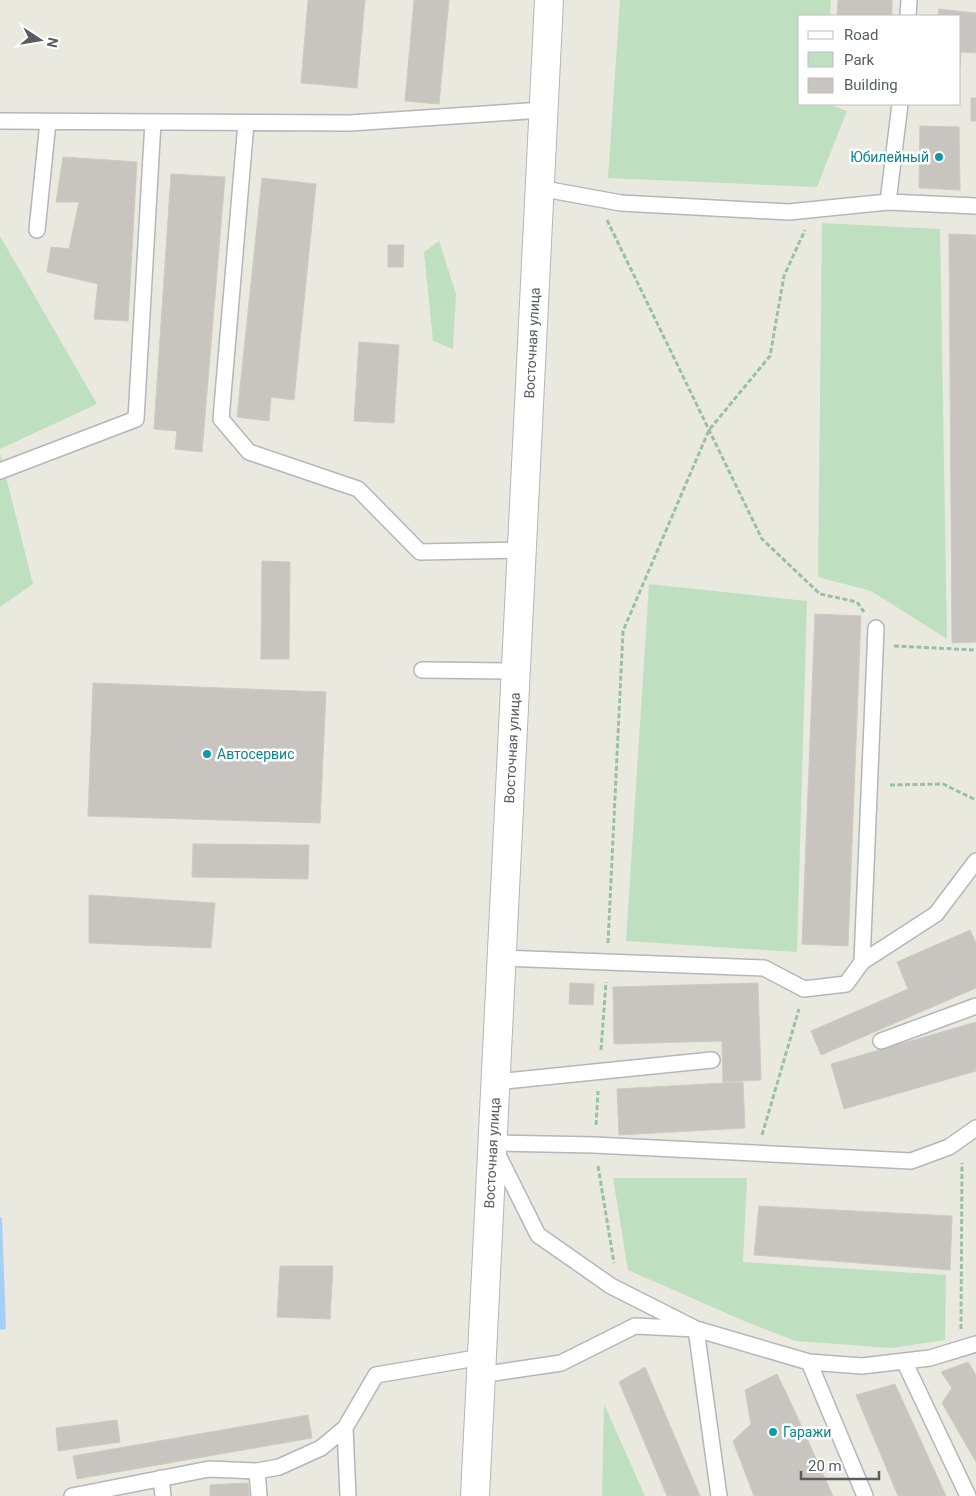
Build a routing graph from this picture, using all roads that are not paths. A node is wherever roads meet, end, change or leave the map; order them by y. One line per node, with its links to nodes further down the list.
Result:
1 (549, 0): 5 (main road, Восточная улица)
2 (909, 0): 3 (lane)
3 (908, 15)
4 (900, 105): 11 (lane)
5 (543, 110): 9 (lane); 10 (main road, Восточная улица)
6 (0, 121): 7 (lane)
7 (48, 122): 8 (lane); 13 (lane)
8 (153, 122): 9 (lane); 14 (lane)
9 (246, 123): 15 (lane)
10 (540, 188): 11 (lane); 15 (main road, Восточная улица)
11 (888, 202): 12 (lane)
12 (976, 206)
13 (37, 230)
14 (0, 471)
15 (522, 550): 18 (main road, Восточная улица)
16 (876, 628): 21 (lane)
17 (422, 670): 18 (lane)
18 (516, 671): 20 (main road, Восточная улица)
19 (976, 861): 21 (lane)
20 (502, 958): 21 (lane); 25 (main road, Восточная улица)
21 (862, 962)
22 (976, 1006): 23 (lane)
23 (881, 1041)
24 (712, 1060): 25 (lane)
25 (495, 1082): 27 (main road, Восточная улица)
26 (976, 1128): 27 (lane)
27 (492, 1143): 28 (lane); 32 (main road, Восточная улица)
28 (696, 1330): 31 (lane); 32 (lane); 41 (lane)
29 (971, 1347): 30 (lane)
30 (904, 1361): 31 (lane); 43 (lane)
31 (810, 1362): 42 (lane)
32 (481, 1366): 33 (lane); 40 (main road, Восточная улица)
33 (345, 1428): 34 (lane); 39 (lane)
34 (257, 1471): 35 (lane); 38 (lane)
35 (161, 1478): 36 (lane); 37 (lane)
36 (72, 1496)
37 (163, 1496)
38 (259, 1496)
39 (348, 1496)
40 (475, 1496)
41 (719, 1496)
42 (865, 1496)
43 (968, 1496)

